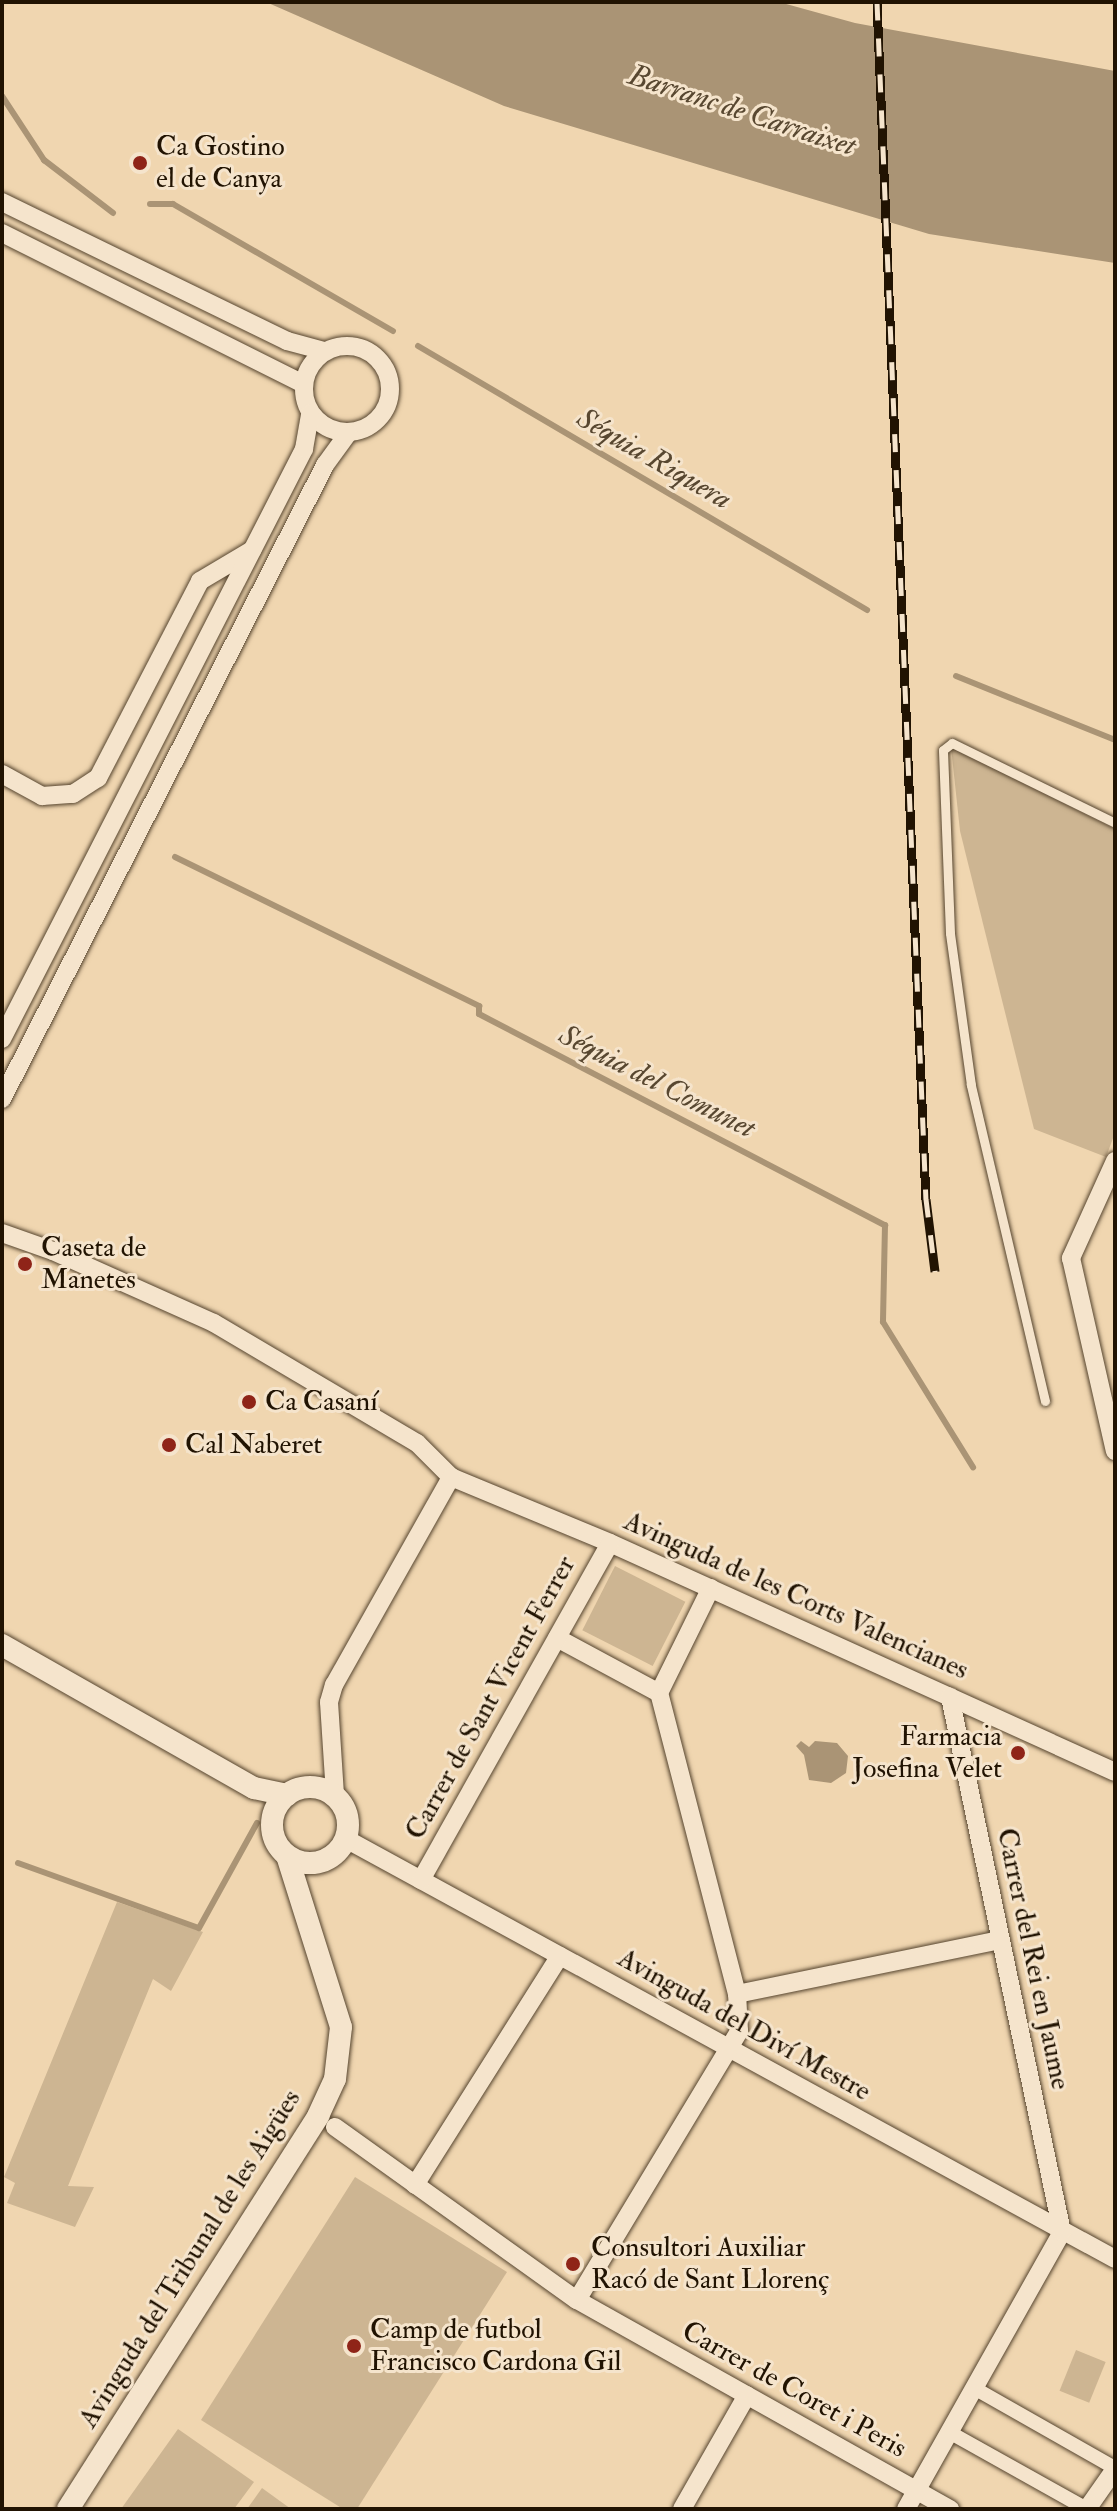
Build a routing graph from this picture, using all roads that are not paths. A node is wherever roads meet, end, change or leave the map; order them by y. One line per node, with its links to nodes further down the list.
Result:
1 (2, 202): 3 (street)
2 (2, 233): 4 (street)
3 (324, 351): 4 (street); 6 (street)
4 (302, 383): 5 (street)
5 (310, 414): 6 (street); 7 (street)
6 (348, 433): 11 (street)
7 (252, 550): 8 (street); 10 (street)
8 (2, 774)
9 (1115, 823): 14 (lane)
10 (2, 1039)
11 (2, 1099)
12 (1115, 1161): 15 (street)
13 (2, 1233): 16 (street)
14 (1045, 1401)
15 (1115, 1451)
16 (451, 1477): 17 (street, Avinguda de les Corts Valencianes); 26 (street)
17 (610, 1543): 18 (street, Avinguda de les Corts Valencianes); 19 (street, Carrer de Sant Vicent Ferrer)
18 (711, 1588): 21 (street); 22 (street, Avinguda de les Corts Valencianes)
19 (557, 1638): 21 (street); 31 (street, Carrer de Sant Vicent Ferrer)
20 (2, 1645): 24 (street)
21 (659, 1693): 35 (street)
22 (950, 1697): 23 (street, Avinguda de les Corts Valencianes); 33 (street, Carrer del Rei en Jaume)
23 (1115, 1772)
24 (254, 1788): 25 (street); 27 (street)
25 (287, 1795): 26 (street); 27 (street)
26 (335, 1795): 28 (street)
27 (272, 1819): 29 (street)
28 (346, 1839): 30 (street); 31 (street, Avinguda del Diví Mestre)
29 (287, 1856): 30 (street); 32 (street, Avinguda del Tribunal de les Aigües)
30 (315, 1864): 32 (street)
31 (421, 1880): 34 (street, Avinguda del Diví Mestre)
32 (301, 1894): 47 (street, Avinguda del Tribunal de les Aigües)
33 (1001, 1940): 35 (street); 39 (street, Carrer del Rei en Jaume)
34 (560, 1956): 36 (street, Avinguda del Diví Mestre); 38 (street)
35 (737, 1994): 36 (street)
36 (729, 2049): 39 (street, Avinguda del Diví Mestre); 41 (street)
37 (335, 2127): 38 (street, Carrer de Coret i Peris)
38 (415, 2185): 41 (street, Carrer de Coret i Peris)
39 (1062, 2232): 40 (street, Avinguda del Diví Mestre); 42 (street)
40 (1115, 2259)
41 (577, 2300): 43 (street, Carrer de Coret i Peris)
42 (974, 2388): 44 (street); 45 (street)
43 (747, 2395): 46 (street, Carrer de Coret i Peris); 48 (street)
44 (949, 2432): 46 (street); 51 (street)
45 (1115, 2468): 51 (street)
46 (917, 2490): 49 (street); 50 (street, Carrer de Coret i Peris)
47 (68, 2509)
48 (682, 2509)
49 (906, 2509)
50 (950, 2509)
51 (1087, 2509)

